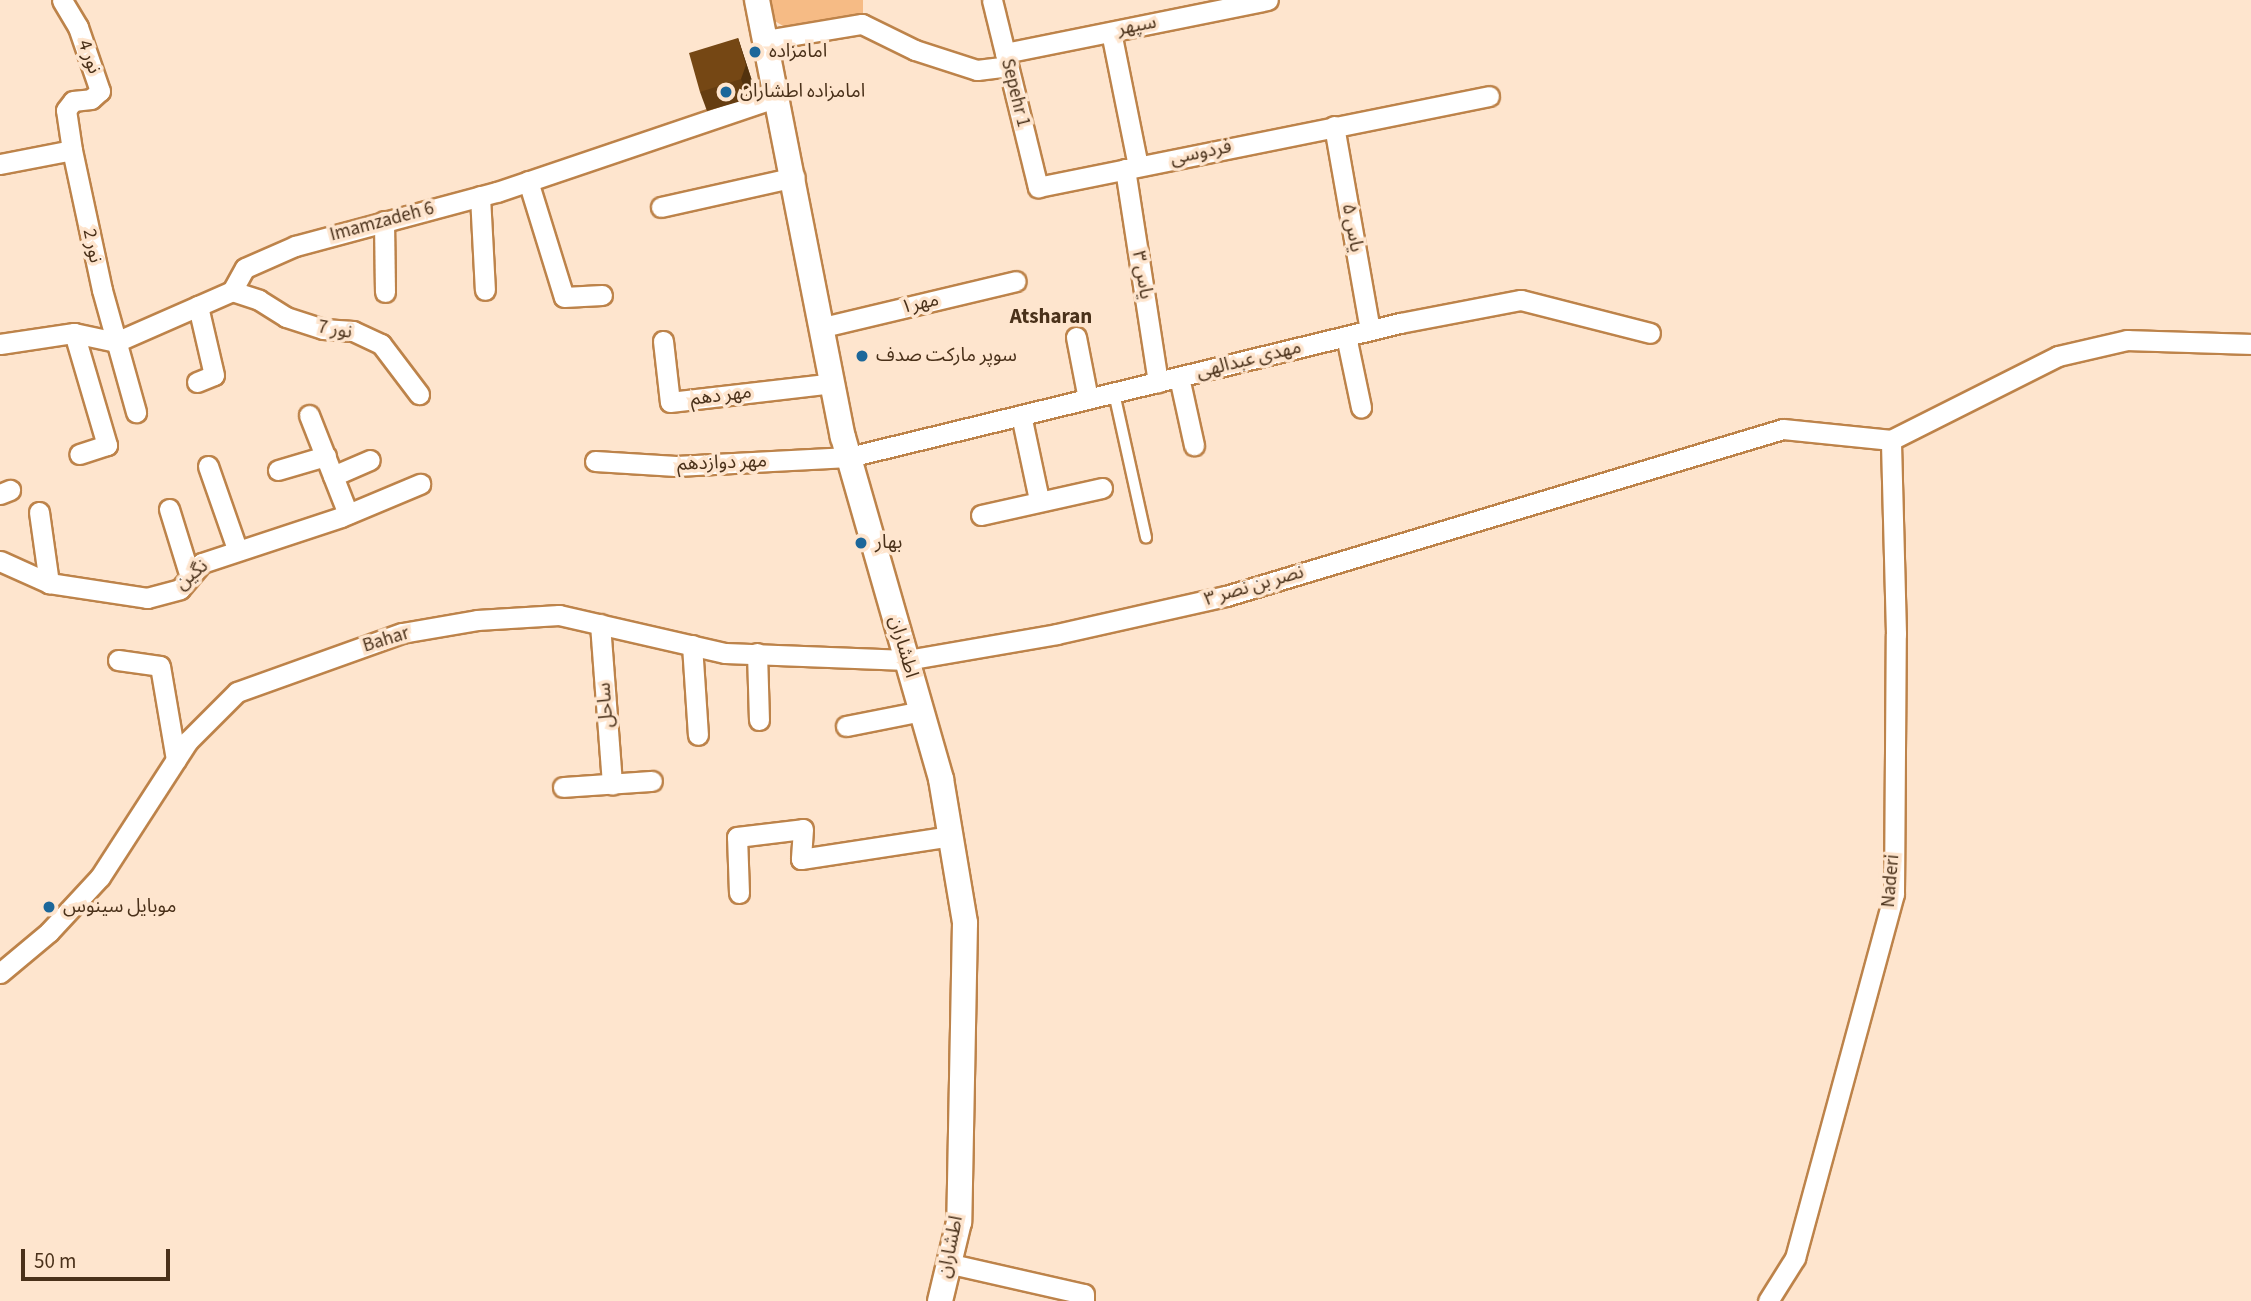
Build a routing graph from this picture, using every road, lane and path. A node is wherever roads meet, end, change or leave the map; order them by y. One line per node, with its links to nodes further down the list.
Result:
1 (62, 0): 11 (street, نور 4)
2 (757, 0): 6 (street, اطشاران)
3 (992, 0): 7 (street, Sepehr 1)
4 (1268, 0): 5 (street, سپهر)
5 (1111, 32): 7 (street, سپهر); 13 (street, یاس ۳)
6 (765, 40): 7 (street, سپهر); 9 (street, اطشاران)
7 (1007, 60): 16 (street, Sepehr 1)
8 (1489, 96): 10 (street, فردوسی)
9 (778, 97): 14 (street, اطشاران); 15 (street, Imamzadeh 6)
10 (1334, 126): 13 (street, فردوسی); 27 (street, یاس ۵)
11 (72, 149): 12 (street); 33 (street, نور 2)
12 (0, 164)
13 (1132, 167): 16 (street, فردوسی); 38 (street, یاس ۳)
14 (794, 177): 18 (street); 26 (street, اطشاران)
15 (528, 181): 17 (street, Imamzadeh 6); 24 (street)
16 (1038, 187)
17 (480, 196): 19 (street, Imamzadeh 6); 21 (street)
18 (661, 207)
19 (384, 221): 22 (street, Imamzadeh 6); 23 (street)
20 (1016, 281): 26 (street, مهر۱)
21 (485, 290)
22 (232, 292): 25 (street); 41 (street, نور 7)
23 (385, 292)
24 (602, 295)
25 (198, 306): 33 (street); 37 (street)
26 (823, 327): 39 (street, اطشاران)
27 (1370, 330): 29 (street, مهدی عبدالهی); 30 (street, مهدی عبدالهی)
28 (74, 333): 33 (street); 34 (street); 49 (street)
29 (1650, 333)
30 (1346, 336): 36 (street, مهدی عبدالهی); 43 (street)
31 (1076, 337): 42 (street)
32 (663, 341): 39 (street, مهر دهم)
33 (116, 342): 44 (street, نور 2)
34 (0, 344)
35 (2251, 344): 47 (street)
36 (1179, 377): 38 (street, مهدی عبدالهی); 48 (street)
37 (197, 382)
38 (1158, 382): 40 (street, مهدی عبدالهی)
39 (833, 383): 51 (street, اطشاران)
40 (1114, 393): 42 (street, مهدی عبدالهی); 64 (lane)
41 (419, 394)
42 (1088, 399): 46 (street, مهدی عبدالهی)
43 (1361, 407)
44 (136, 412)
45 (309, 415): 50 (street)
46 (1021, 415): 51 (street, مهدی عبدالهی); 59 (street)
47 (1891, 440): 73 (street, نصر بن نصر ۳); 88 (street, Naderi)
48 (1194, 445)
49 (79, 454)
50 (326, 456): 55 (street); 56 (street)
51 (849, 457): 53 (street, مهر دوازدهم); 73 (street, اطشاران)
52 (370, 460): 56 (street)
53 (595, 461)
54 (208, 466): 65 (street)
55 (278, 470)
56 (333, 476): 62 (street)
57 (420, 484): 62 (street, نگین)
58 (1102, 488): 59 (street)
59 (1039, 500): 63 (street)
60 (169, 509): 67 (street)
61 (39, 512): 68 (street)
62 (348, 514): 65 (street, نگین)
63 (981, 515)
64 (1146, 537)
65 (237, 549): 67 (street, نگین)
66 (0, 561): 68 (street, نگین)
67 (190, 577): 68 (street, نگین)
68 (50, 583)
69 (600, 624): 70 (street, Bahar); 78 (street, Bahar); 80 (street, ساحل)
70 (692, 645): 71 (street, Bahar); 77 (street)
71 (757, 653): 73 (street, Bahar); 75 (street)
72 (118, 660): 78 (street)
73 (907, 660): 74 (street, اطشاران)
74 (922, 711): 76 (street); 82 (street, اطشاران)
75 (759, 720)
76 (846, 726)
77 (698, 734)
78 (176, 760): 84 (street, Bahar)
79 (652, 781): 80 (street)
80 (612, 785): 81 (street)
81 (563, 787)
82 (951, 836): 83 (street); 85 (street, اطشاران)
83 (740, 893)
84 (0, 973)
85 (947, 1264): 86 (street); 87 (street, اطشاران)
86 (1084, 1297)
87 (940, 1301)
88 (1768, 1301)

